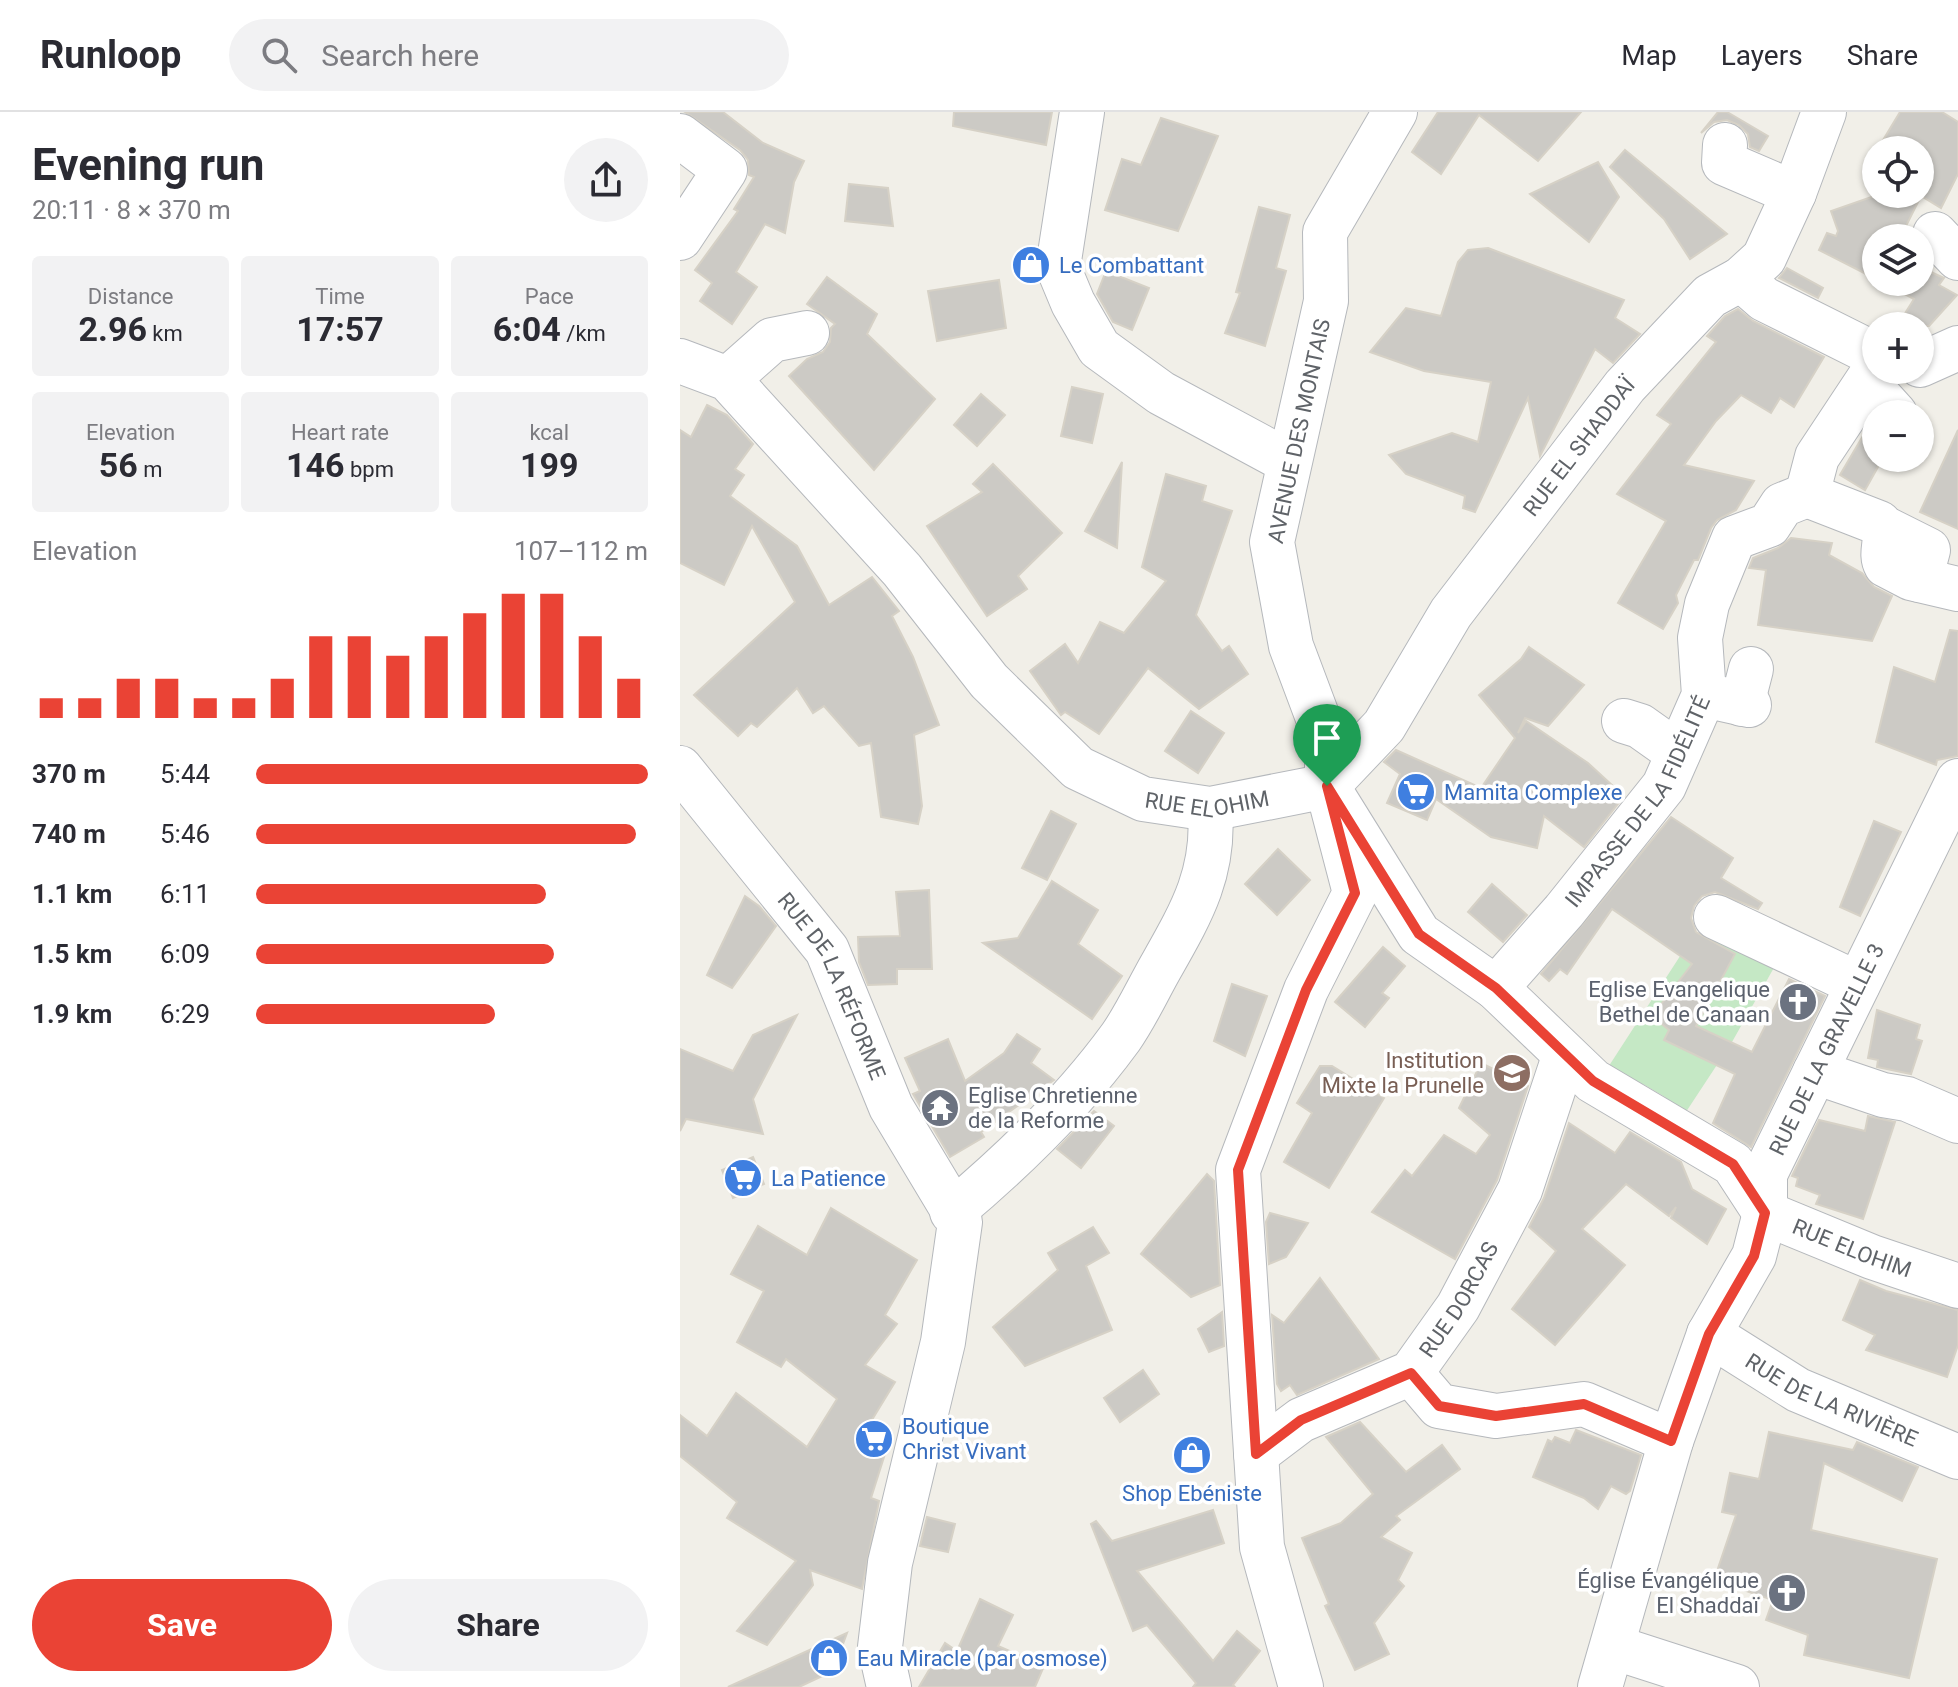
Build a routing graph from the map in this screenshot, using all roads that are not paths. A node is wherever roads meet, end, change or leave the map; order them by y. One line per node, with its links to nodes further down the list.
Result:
1 (1082, 112): 16 (street)
2 (1395, 112): 16 (street, AVENUE DES MONTAIS)
3 (1824, 112): 6 (street, RUE EL SHADDAÏ)
4 (680, 136): 7 (street)
5 (1725, 145): 6 (street)
6 (1794, 193): 8 (street, RUE EL SHADDAÏ)
7 (680, 238)
8 (1741, 279): 13 (street); 23 (street, RUE EL SHADDAÏ)
9 (807, 333): 14 (street)
10 (1958, 348): 12 (street)
11 (680, 361): 14 (street, RUE ELOHIM)
12 (1934, 361)
13 (1862, 369)
14 (728, 379): 24 (street, RUE ELOHIM)
15 (1875, 384): 17 (street)
16 (1289, 462): 23 (street, AVENUE DES MONTAIS)
17 (1807, 495): 18 (street); 20 (street, IMPASSE DE LA FIDÉLITÉ)
18 (1939, 584)
19 (1624, 721): 20 (street)
20 (1678, 753): 27 (street, IMPASSE DE LA FIDÉLITÉ)
21 (680, 768): 32 (street, RUE DE LA RÉFORME)
22 (1958, 781): 26 (street, RUE DE LA GRAVELLE 3)
23 (1327, 786): 24 (street, RUE ELOHIM); 27 (street, RUE ELOHIM); 37 (street, AVENUE DES MONTAIS)
24 (1210, 809): 32 (street)
25 (1716, 917): 26 (street)
26 (1858, 984): 29 (street, RUE DE LA GRAVELLE 3)
27 (1496, 988): 28 (street, RUE ELOHIM)
28 (1564, 1057): 31 (street, RUE ELOHIM); 35 (street, RUE DORCAS)
29 (1815, 1072): 30 (street); 31 (street, RUE DE LA GRAVELLE 3)
30 (1958, 1121)
31 (1765, 1213): 33 (street, RUE ELOHIM); 34 (street, RUE DE LA GRAVELLE 3)
32 (956, 1217): 40 (street)
33 (1958, 1286)
34 (1709, 1334): 36 (street, RUE DE LA GRAVELLE 3); 38 (street, RUE DE LA RIVIÈRE)
35 (1411, 1373): 36 (street); 37 (street, RUE DORCAS)
36 (1671, 1441): 39 (street, RUE DE LA GRAVELLE 3)
37 (1256, 1454): 41 (street, AVENUE DES MONTAIS)
38 (1958, 1457)
39 (1607, 1667): 42 (street)
40 (889, 1687)
41 (1301, 1687)
42 (1737, 1687)

